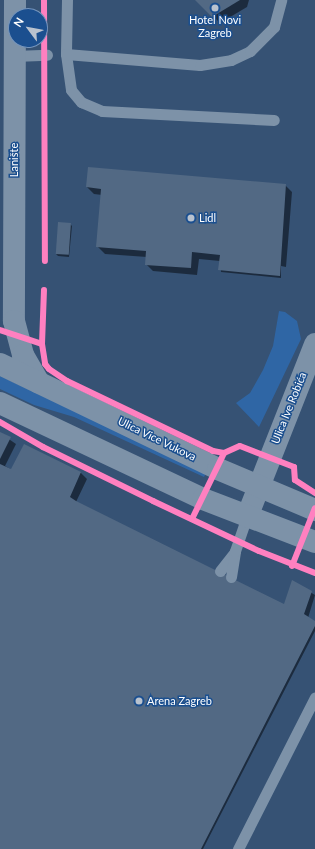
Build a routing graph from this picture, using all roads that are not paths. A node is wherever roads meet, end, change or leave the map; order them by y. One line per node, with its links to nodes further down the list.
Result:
1 (15, 0): 6 (street, Lanište)
2 (67, 0): 4 (lane)
3 (281, 0): 4 (lane)
4 (66, 54): 7 (lane)
5 (47, 55): 6 (lane)
6 (14, 56): 8 (street, Lanište)
7 (274, 120)
8 (7, 187): 9 (street, Lanište)
9 (7, 326): 12 (street, Lanište)
10 (315, 344): 14 (street, Ulica Ive Robića)
11 (0, 364): 12 (street, Ulica Vice Vukova)
12 (39, 383): 14 (street, Ulica Vice Vukova)
13 (0, 403): 16 (street)
14 (258, 487): 15 (street, Ulica Vice Vukova); 16 (street, Ulica Ive Robića)
15 (315, 510)
16 (247, 517): 17 (street); 18 (lane)
17 (315, 542)
18 (235, 551): 19 (lane); 20 (lane)
19 (220, 571)
20 (231, 577)
21 (315, 698): 22 (lane)
22 (238, 849)

